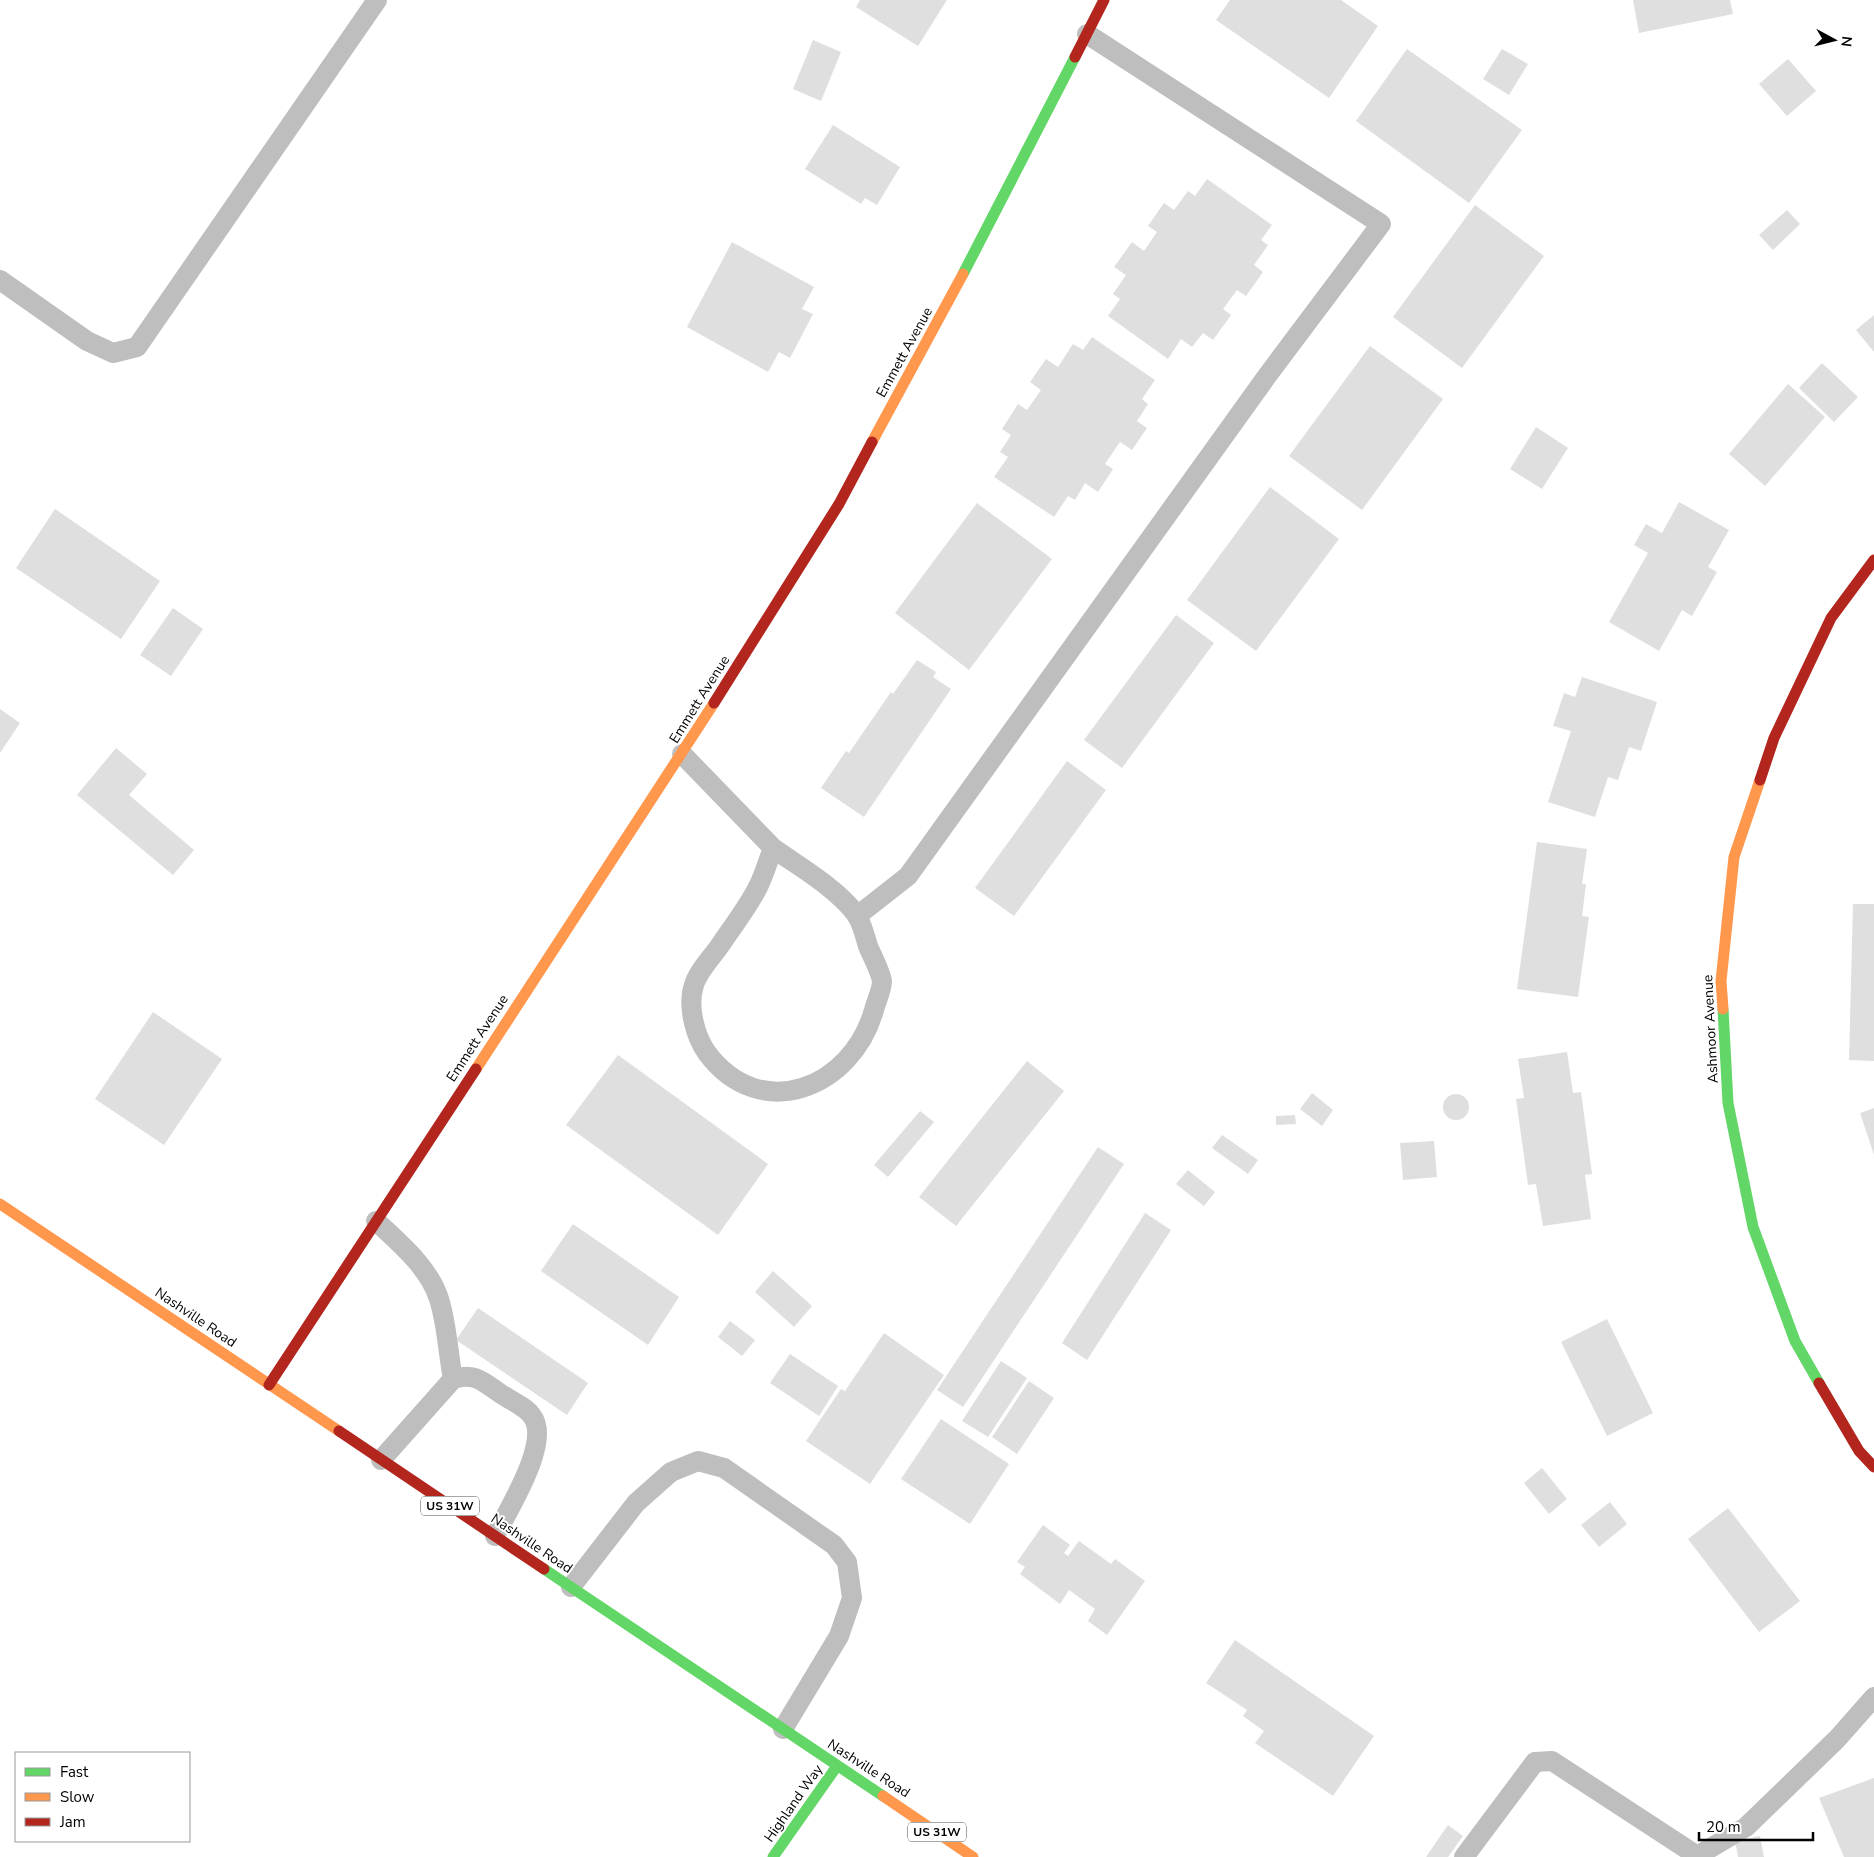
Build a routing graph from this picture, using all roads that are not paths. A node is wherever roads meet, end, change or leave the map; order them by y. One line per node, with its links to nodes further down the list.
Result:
1 (377, 0): 4 (lane)
2 (1104, 0): 3 (street, Emmett Avenue)
3 (1086, 34): 6 (street, Emmett Avenue); 8 (lane)
4 (0, 280)
5 (1874, 560): 14 (street, Ashmoor Avenue)
6 (682, 754): 7 (lane); 10 (street, Emmett Avenue)
7 (773, 848): 8 (lane); 8 (lane)
8 (857, 916)
9 (0, 1204): 12 (street, Nashville Road / US 31W)
10 (376, 1221): 11 (lane); 12 (street, Emmett Avenue)
11 (453, 1380): 13 (lane); 15 (lane)
12 (269, 1385): 13 (street, Nashville Road / US 31W)
13 (381, 1460): 15 (street, Nashville Road / US 31W)
14 (1874, 1467)
15 (495, 1536): 16 (street, Nashville Road / US 31W)
16 (571, 1587): 18 (street, Nashville Road / US 31W); 18 (lane)
17 (1874, 1697): 20 (lane)
18 (783, 1729): 19 (street, Nashville Road / US 31W)
19 (837, 1766): 21 (street, Highland Way); 22 (street, Nashville Road / US 31W)
20 (1695, 1856): 23 (lane)
21 (773, 1857)
22 (973, 1857)
23 (1464, 1857)

